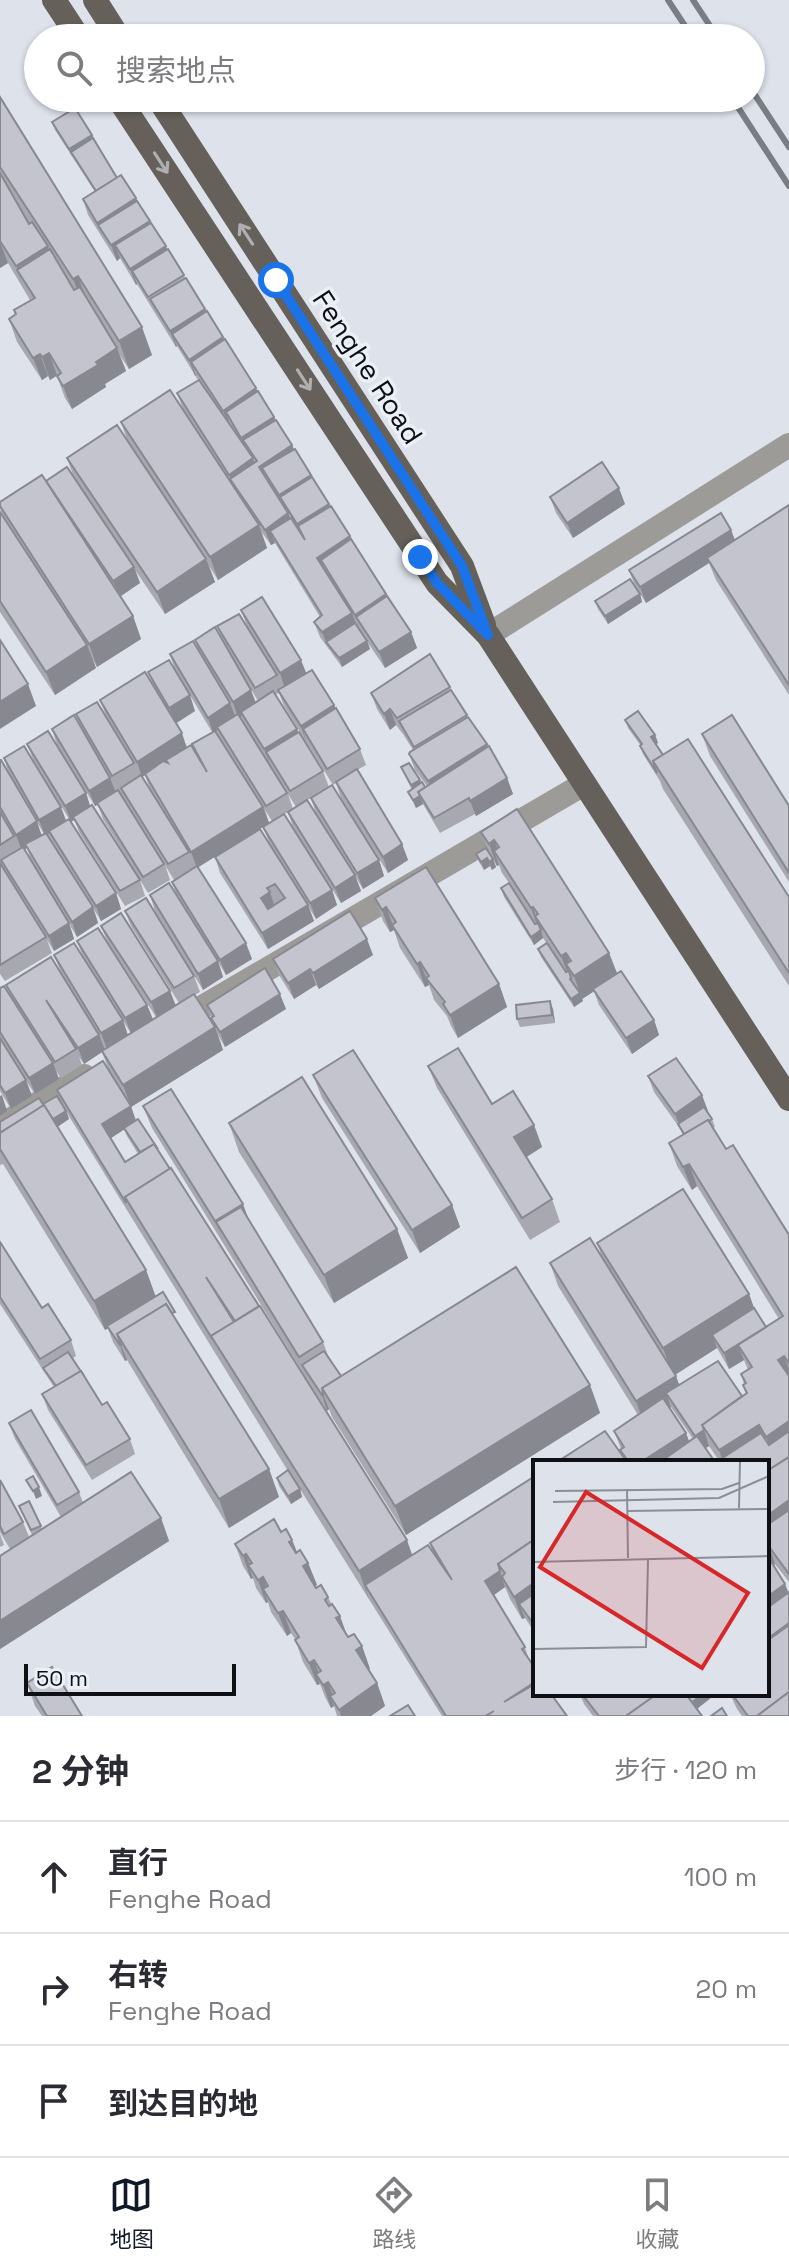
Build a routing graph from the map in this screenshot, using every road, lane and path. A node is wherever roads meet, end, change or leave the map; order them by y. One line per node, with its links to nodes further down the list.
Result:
1 (54, 0): 3 (main road)
2 (95, 0): 4 (main road)
3 (70, 24)
4 (110, 24)
5 (127, 112): 8 (main road, Fenghe Road, one-way to 8)
6 (167, 112): 8 (main road, Fenghe Road, one-way to 6)
7 (789, 445): 8 (street)
8 (488, 635): 9 (main road, Fenghe Road)
9 (584, 784): 10 (street); 12 (main road, Fenghe Road)
10 (149, 1038)
11 (109, 1062): 13 (street)
12 (789, 1099)
13 (0, 1126)

